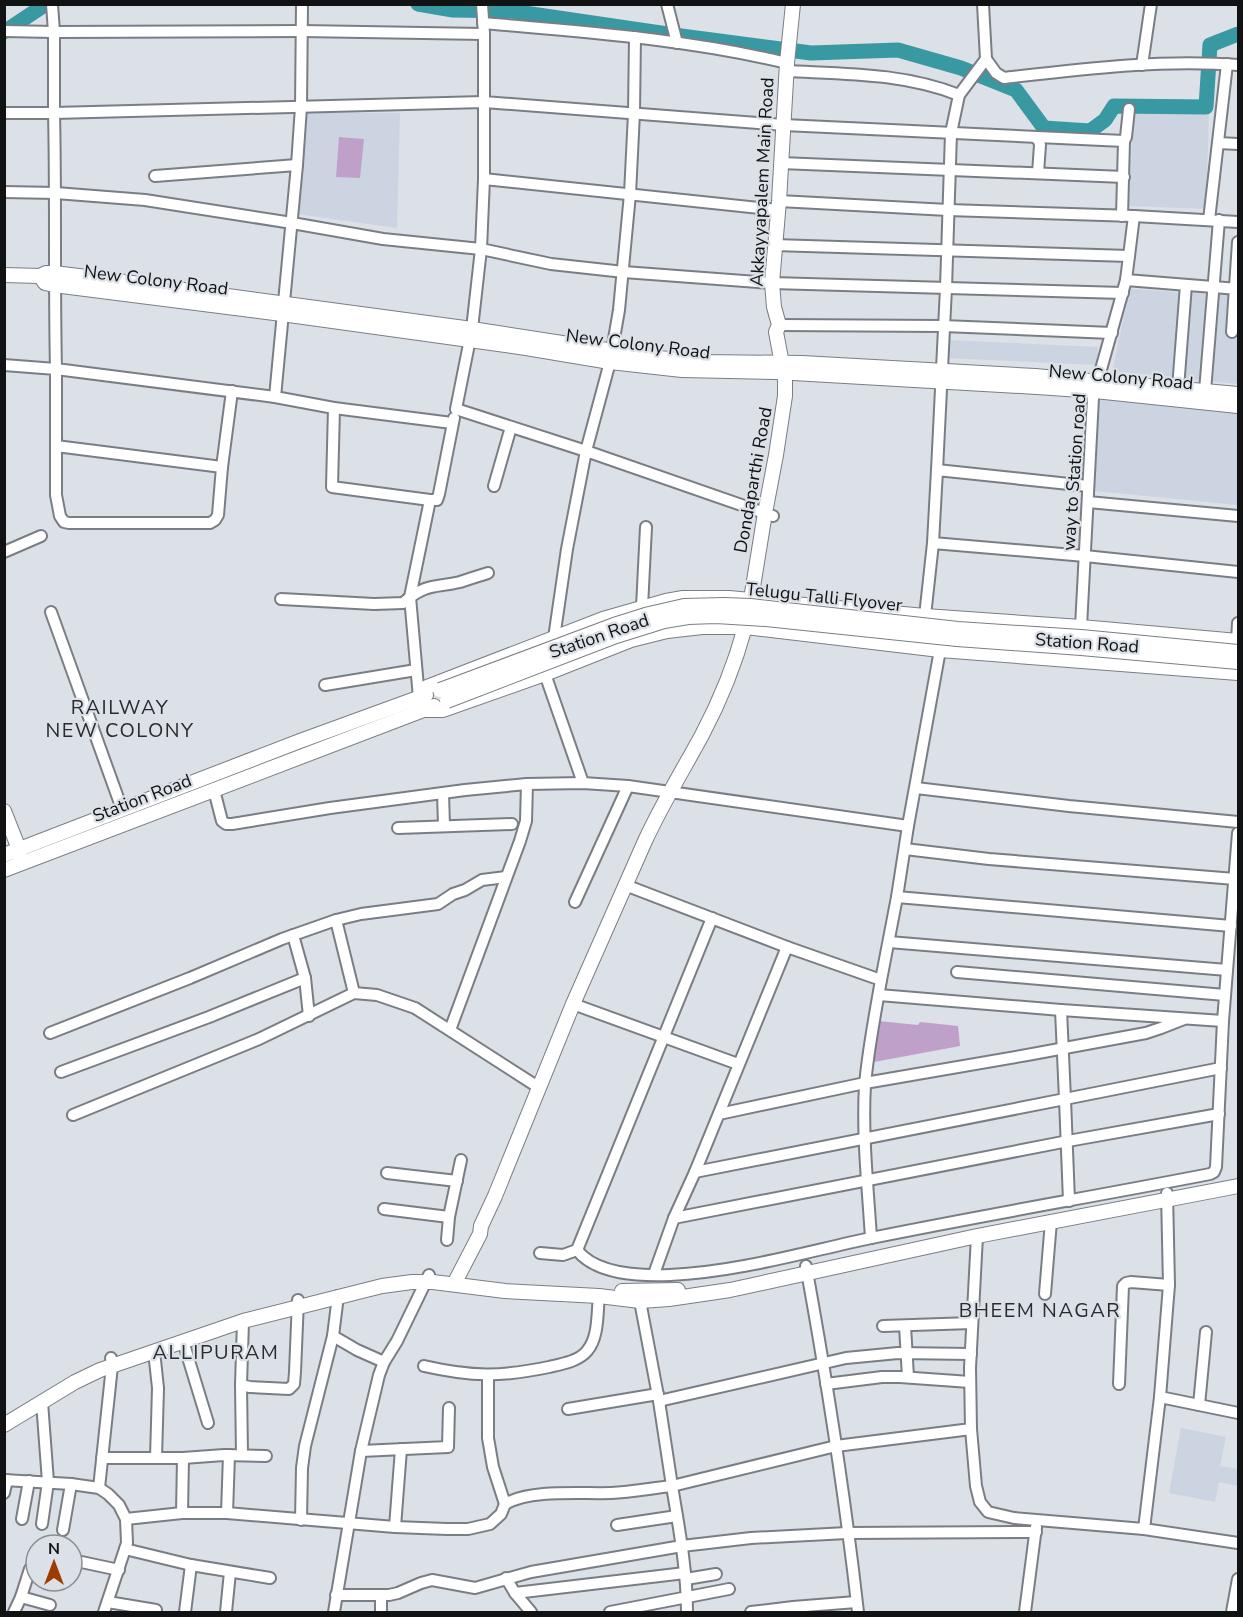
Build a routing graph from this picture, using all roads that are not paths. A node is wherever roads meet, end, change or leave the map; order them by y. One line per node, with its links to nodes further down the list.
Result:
1 (302, 4): 9 (street)
2 (667, 4): 13 (street)
3 (793, 4): 15 (main road, Akkayyapalem Main Road)
4 (983, 4): 14 (street)
5 (1151, 4): 17 (street)
6 (53, 7): 10 (street)
7 (482, 14): 11 (street); 12 (street)
8 (4, 31): 10 (street)
9 (302, 31): 10 (street); 11 (street); 20 (street)
10 (54, 32): 23 (street)
11 (484, 34): 19 (street)
12 (635, 37): 13 (street); 24 (street)
13 (676, 37): 15 (street)
14 (986, 59): 17 (street); 18 (street)
15 (788, 60): 18 (street); 25 (main road, Akkayyapalem Main Road)
16 (1233, 64): 17 (street); 29 (street)
17 (1142, 65)
18 (959, 95): 26 (street)
19 (484, 102): 20 (street); 24 (street); 37 (street)
20 (301, 106): 23 (street); 32 (street)
21 (1128, 108): 28 (street)
22 (4, 113): 23 (street)
23 (54, 113): 39 (street)
24 (634, 113): 25 (street); 40 (street)
25 (784, 125): 26 (street); 31 (main road, Akkayyapalem Main Road)
26 (951, 133): 27 (street); 33 (street)
27 (1036, 138): 28 (street); 34 (street)
28 (1124, 141): 36 (street)
29 (1218, 143): 30 (street); 45 (street)
30 (1239, 144)
31 (781, 163): 33 (street); 41 (main road, Akkayyapalem Main Road)
32 (297, 165): 35 (street); 47 (street)
33 (949, 170): 34 (street); 42 (street)
34 (1038, 173): 36 (street)
35 (155, 176)
36 (1124, 177): 43 (street)
37 (484, 179): 40 (street); 50 (street)
38 (4, 192): 39 (street)
39 (56, 193): 47 (street); 55 (street)
40 (630, 194): 41 (street); 53 (street)
41 (778, 206): 42 (street); 49 (main road, Akkayyapalem Main Road)
42 (948, 210): 43 (street); 51 (street)
43 (1122, 216): 44 (street)
44 (1134, 216): 45 (street); 52 (street, way to Station road)
45 (1214, 220): 46 (street); 59 (street)
46 (1239, 222)
47 (292, 223): 50 (street); 63 (street)
48 (1239, 242): 61 (street)
49 (774, 245): 51 (street); 57 (main road, Akkayyapalem Main Road)
50 (481, 249): 53 (street); 68 (street)
51 (947, 250): 52 (street); 60 (street)
52 (1129, 256): 56 (street, way to Station road)
53 (624, 272): 57 (street); 69 (street)
54 (4, 275): 55 (main road, New Colony Road)
55 (54, 279): 63 (main road, New Colony Road); 72 (street)
56 (1126, 280): 58 (street); 62 (street, way to Station road)
57 (772, 283): 60 (street); 64 (main road, Akkayyapalem Main Road)
58 (1186, 285): 59 (street); 75 (street)
59 (1212, 287): 61 (street); 77 (street)
60 (946, 288): 62 (street); 65 (street)
61 (1237, 289): 66 (street)
62 (1123, 293): 67 (street, way to Station road)
63 (283, 309): 68 (main road, New Colony Road); 79 (street)
64 (779, 325): 65 (street); 71 (main road, Akkayyapalem Main Road)
65 (943, 326): 67 (street); 73 (street)
66 (1232, 332)
67 (1112, 333): 74 (street, way to Station road)
68 (471, 335): 69 (main road, New Colony Road); 82 (street)
69 (611, 356): 71 (main road, New Colony Road); 86 (street)
70 (4, 365): 72 (street)
71 (788, 368): 73 (main road, New Colony Road); 93 (main road, Dondaparthi Road)
72 (56, 369): 76 (street); 85 (street)
73 (941, 376): 74 (main road, New Colony Road); 88 (street)
74 (1096, 386): 75 (main road, New Colony Road); 80 (main road, New Colony Road); 90 (street, way to Station road)
75 (1178, 388): 77 (main road, New Colony Road)
76 (232, 391): 79 (street); 87 (street)
77 (1205, 391): 78 (main road, New Colony Road)
78 (1239, 394)
79 (275, 397): 81 (street)
80 (1239, 406)
81 (334, 408): 83 (street); 91 (street)
82 (456, 409): 83 (street); 84 (street)
83 (452, 423): 91 (street)
84 (511, 427): 86 (street); 89 (street)
85 (56, 446): 87 (street); 87 (street)
86 (586, 451): 93 (street); 111 (street)
87 (222, 467)
88 (937, 470): 90 (street); 97 (street)
89 (494, 486)
90 (1088, 486): 92 (street, way to Station road)
91 (430, 500): 102 (street)
92 (1088, 502): 94 (street); 99 (street, way to Station road)
93 (769, 514): 104 (main road, Dondaparthi Road)
94 (1239, 516)
95 (646, 527): 105 (street)
96 (41, 536): 98 (street)
97 (933, 543): 99 (street); 107 (street)
98 (4, 552)
99 (1085, 556): 100 (street); 110 (street, way to Station road)
100 (1239, 572)
101 (488, 573): 102 (street)
102 (410, 597): 103 (street); 115 (street)
103 (281, 598)
104 (753, 600): 105 (main road); 107 (main road); 109 (street, Dondaparthi Road)
105 (642, 607): 111 (main road)
106 (51, 612): 128 (street)
107 (925, 616): 110 (main road)
108 (1239, 623): 112 (street)
109 (745, 627): 113 (main road, Station Road); 117 (main road, Station Road); 126 (main road)
110 (1081, 627): 112 (main road)
111 (554, 638): 120 (main road)
112 (1238, 645): 119 (main road, Telugu Talli Flyover, bridge)
113 (940, 650): 116 (main road, Station Road); 124 (street)
114 (1239, 662): 119 (main road, Telugu Talli Flyover, bridge)
115 (416, 670): 118 (street); 120 (street)
116 (1239, 673)
117 (545, 674): 120 (main road, Station Road); 121 (street)
118 (326, 685)
119 (444, 695): 120 (main road, Telugu Talli Flyover)
120 (423, 704): 125 (main road, Station Road); 128 (main road, Station Road)
121 (583, 783): 122 (street); 123 (street)
122 (527, 784): 127 (street); 140 (street)
123 (628, 786): 126 (street); 144 (street)
124 (916, 788): 130 (street); 133 (street)
125 (214, 790): 127 (street); 138 (main road, Station Road)
126 (670, 791): 133 (street); 142 (main road)
127 (442, 793): 132 (street)
128 (122, 809): 137 (main road, Station Road)
129 (4, 811): 137 (main road)
130 (1239, 822)
131 (512, 824): 132 (street)
132 (444, 826): 134 (street)
133 (908, 826): 136 (street)
134 (398, 828)
135 (1239, 833): 141 (street)
136 (905, 849): 141 (street); 143 (street)
137 (9, 852): 138 (main road)
138 (18, 865): 139 (main road, Station Road)
139 (4, 870)
140 (506, 877): 146 (street); 163 (street)
141 (1234, 879): 147 (street)
142 (625, 885): 145 (street); 158 (main road)
143 (897, 897): 147 (street); 149 (street)
144 (575, 902)
145 (712, 918): 150 (street); 165 (street)
146 (336, 920): 148 (street); 155 (street)
147 (1231, 926): 151 (street)
148 (293, 935): 153 (street); 164 (street)
149 (889, 942): 151 (street); 154 (street)
150 (787, 947): 154 (street); 167 (street)
151 (1227, 970): 157 (street)
152 (957, 972): 157 (street)
153 (305, 978): 160 (street); 169 (street)
154 (881, 980): 156 (street)
155 (354, 993): 160 (street); 163 (street)
156 (879, 995): 159 (street); 170 (street)
157 (1225, 995): 162 (street)
158 (573, 1004): 165 (street); 171 (main road)
159 (1061, 1010): 161 (street); 166 (street)
160 (309, 1016): 175 (street)
161 (1184, 1018): 162 (street); 166 (street)
162 (1223, 1021): 168 (street)
163 (450, 1030): 171 (street)
164 (50, 1033)
165 (664, 1037): 167 (street); 194 (street)
166 (1062, 1048): 170 (street); 172 (street)
167 (738, 1064): 173 (street)
168 (1221, 1068): 172 (street); 174 (street)
169 (61, 1072)
170 (865, 1083): 173 (street); 176 (street)
171 (538, 1087): 199 (main road)
172 (1065, 1099): 176 (street); 177 (street)
173 (719, 1114): 179 (street)
174 (1219, 1114): 177 (street); 186 (street)
175 (73, 1115)
176 (865, 1138): 179 (street); 183 (street)
177 (1068, 1141): 183 (street); 186 (street)
178 (460, 1160): 182 (street)
179 (695, 1172): 189 (street)
180 (387, 1173): 182 (street)
181 (1239, 1178): 185 (main road)
182 (457, 1181): 188 (street)
183 (867, 1181): 189 (street); 192 (street)
184 (1239, 1186): 185 (main road)
185 (1167, 1196): 190 (main road); 196 (main road); 200 (street)
186 (1069, 1201): 192 (street)
187 (384, 1209): 188 (street)
188 (449, 1217): 193 (street)
189 (674, 1218): 197 (street)
190 (1052, 1221): 191 (main road); 201 (street)
191 (977, 1236): 196 (main road); 207 (street)
192 (871, 1238): 197 (street)
193 (447, 1240)
194 (577, 1250): 195 (street); 197 (street)
195 (540, 1253)
196 (807, 1270): 199 (main road); 204 (main road); 218 (street)
197 (654, 1274)
198 (424, 1279): 199 (main road); 202 (main road); 205 (main road); 217 (street)
199 (451, 1280): 203 (main road)
200 (1169, 1285): 224 (street); 226 (street)
201 (1045, 1294)
202 (338, 1296): 205 (main road); 211 (street)
203 (599, 1296): 204 (main road); 220 (street)
204 (640, 1301): 227 (street)
205 (298, 1303): 206 (main road); 216 (main road); 225 (street)
206 (243, 1321): 212 (main road); 225 (street)
207 (972, 1323): 209 (street); 215 (street)
208 (883, 1326): 209 (street)
209 (905, 1326): 214 (street)
210 (1206, 1332): 229 (street)
211 (333, 1336): 217 (street); 259 (street)
212 (183, 1341): 213 (main road); 234 (street)
213 (154, 1352): 216 (main road); 244 (street)
214 (907, 1353): 215 (street); 218 (street); 221 (street)
215 (971, 1354): 222 (street)
216 (112, 1362): 228 (main road); 233 (main road); 243 (street)
217 (384, 1362): 239 (street)
218 (824, 1363): 223 (street); 227 (street)
219 (424, 1366): 220 (street)
220 (488, 1375): 253 (street)
221 (908, 1377): 222 (street); 223 (street)
222 (970, 1382): 236 (street)
223 (826, 1384): 237 (street)
224 (1119, 1384)
225 (241, 1385): 241 (street)
226 (1160, 1396): 229 (street); 265 (street)
227 (658, 1397): 231 (street); 250 (street)
228 (42, 1402): 235 (main road); 248 (street)
229 (1199, 1405): 232 (street)
230 (449, 1408): 238 (street)
231 (568, 1409)
232 (1239, 1413)
233 (4, 1415)
234 (208, 1423)
235 (4, 1425)
236 (971, 1429): 237 (street); 260 (street)
237 (836, 1446): 250 (street); 268 (street)
238 (401, 1449): 239 (street); 264 (street)
239 (361, 1451): 261 (street)
240 (229, 1455): 241 (street); 245 (street); 255 (street)
241 (242, 1455): 242 (street)
242 (266, 1456)
243 (102, 1458): 244 (street); 251 (street)
244 (156, 1458): 245 (street)
245 (183, 1458): 254 (street)
246 (6, 1480): 247 (street); 252 (street)
247 (28, 1481): 248 (street); 257 (street)
248 (48, 1482): 249 (street); 262 (street)
249 (71, 1484): 251 (street); 266 (street)
250 (672, 1486): 253 (street); 256 (street)
251 (99, 1488): 258 (street)
252 (4, 1493)
253 (505, 1504): 264 (street)
254 (182, 1513): 255 (street); 258 (street)
255 (226, 1513): 259 (street)
256 (677, 1516): 263 (street); 270 (street)
257 (22, 1519)
258 (126, 1519): 271 (street)
259 (301, 1520): 261 (street)
260 (1038, 1520): 265 (street); 267 (street)
261 (349, 1522): 264 (street); 284 (street)
262 (42, 1524)
263 (617, 1525)
264 (395, 1527)
265 (1144, 1529): 269 (street)
266 (63, 1530)
267 (1035, 1532): 268 (street); 301 (street)
268 (847, 1533): 270 (street); 290 (street)
269 (1239, 1544)
270 (682, 1546): 277 (street); 279 (street)
271 (125, 1549): 273 (street); 274 (street)
272 (84, 1563): 274 (street)
273 (191, 1565): 275 (street); 293 (street)
274 (119, 1570): 289 (street)
275 (230, 1572): 278 (street); 294 (street)
276 (716, 1574): 277 (street)
277 (685, 1576): 283 (street); 287 (street)
278 (270, 1578)
279 (506, 1578): 283 (street); 285 (street)
280 (1239, 1578): 302 (street)
281 (24, 1588): 286 (street)
282 (729, 1589): 287 (street)
283 (515, 1593): 297 (street)
284 (336, 1595): 285 (street); 295 (street)
285 (381, 1595): 296 (street)
286 (21, 1597): 288 (street); 292 (street)
287 (686, 1597): 298 (street); 299 (street)
288 (50, 1605)
289 (106, 1607): 291 (street)
290 (857, 1607): 300 (street)
291 (156, 1610)
292 (14, 1612)
293 (185, 1612)
294 (226, 1612)
295 (334, 1612)
296 (381, 1612)
297 (531, 1612)
298 (610, 1612)
299 (687, 1612)
300 (751, 1612)
301 (1025, 1612)
302 (1232, 1612)

